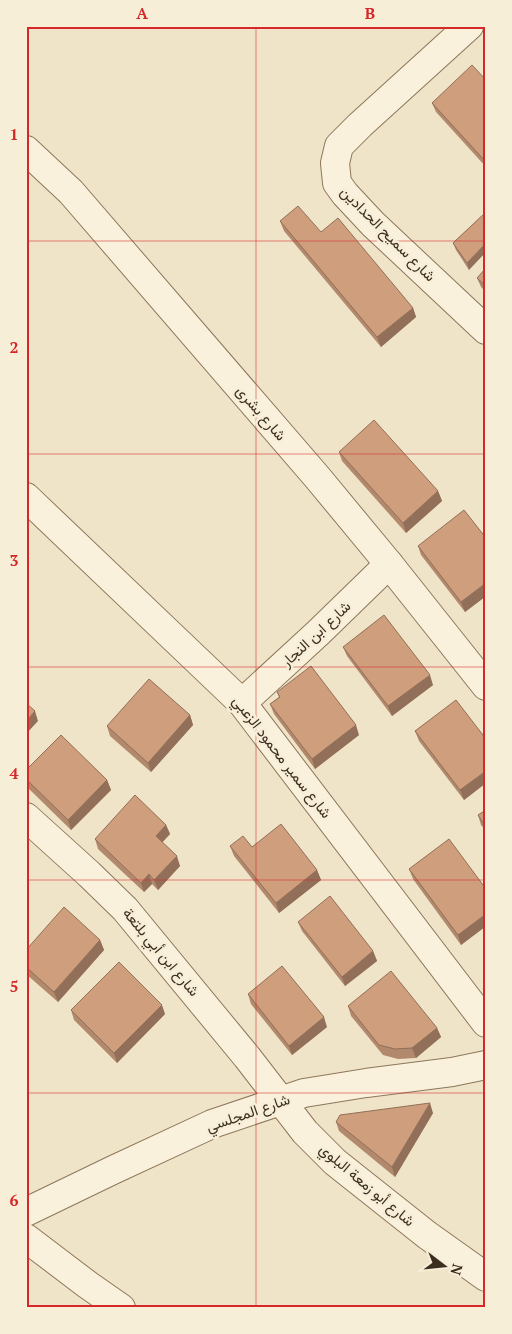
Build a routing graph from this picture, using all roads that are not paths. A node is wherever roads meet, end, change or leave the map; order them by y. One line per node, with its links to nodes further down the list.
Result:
1 (469, 26): 5 (street, شارع سميح الحدادين)
2 (475, 26): 3 (street)
3 (486, 36)
4 (26, 150): 7 (street, شارع بشرى)
5 (486, 330)
6 (26, 497): 9 (street, شارع سمير محمود الزعبي)
7 (389, 564): 8 (street, شارع بشرى); 9 (street, شارع ابن النجار)
8 (486, 686)
9 (242, 703): 11 (street, شارع سمير محمود الزعبي)
10 (26, 817): 13 (street, شارع ابن أبي بلتعة)
11 (486, 1023)
12 (486, 1065): 13 (street, شارع المجلسي)
13 (281, 1101): 14 (street, شارع المجلسي); 16 (street, شارع أبو زمعة البلوي)
14 (26, 1212)
15 (26, 1238): 17 (street)
16 (486, 1277)
17 (120, 1308)

